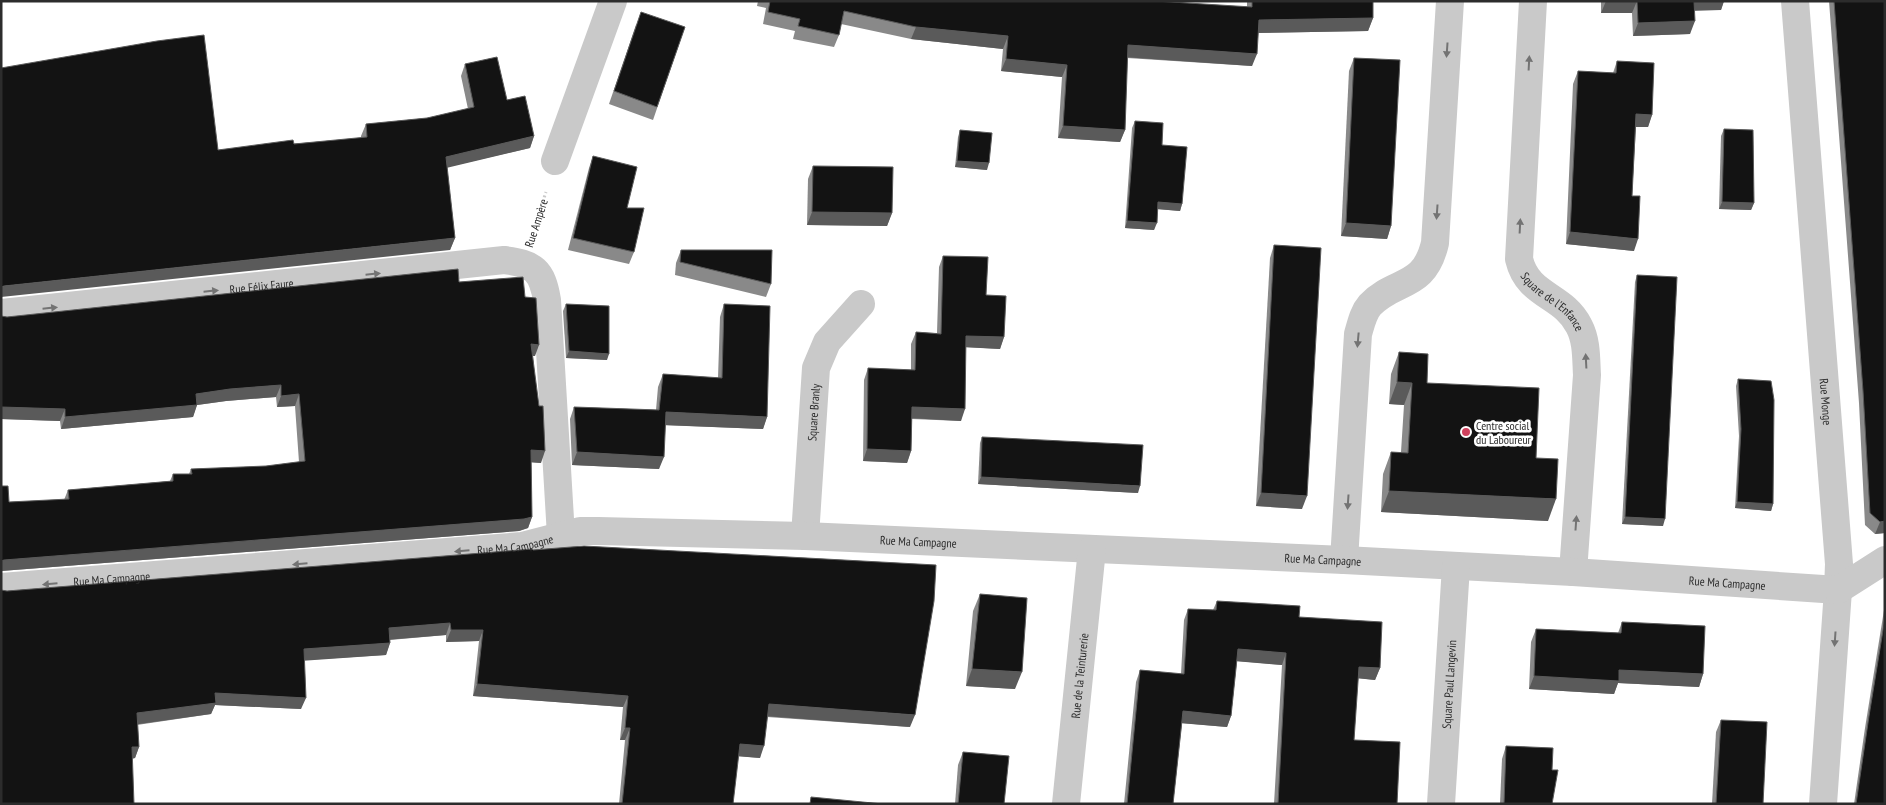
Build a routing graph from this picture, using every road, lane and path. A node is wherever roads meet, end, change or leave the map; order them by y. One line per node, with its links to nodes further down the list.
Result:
1 (613, 1): 5 (street)
2 (1450, 1): 12 (street, one-way to 12)
3 (1533, 1): 15 (street, Square de l'Enfance, one-way to 3)
4 (1795, 1): 17 (street, Rue Monge)
5 (556, 161): 6 (path, Rue Ampère)
6 (523, 263): 8 (street, Rue Félix Faure, one-way to 6); 9 (street, Rue Ampère)
7 (861, 304): 10 (street, Square Branly)
8 (1, 313)
9 (561, 536): 10 (street, Rue Ma Campagne); 16 (street, Rue Ma Campagne, one-way to 16)
10 (805, 536): 11 (street, Rue Ma Campagne)
11 (1092, 549): 12 (street, Rue Ma Campagne); 18 (street, Rue de la Teinturerie)
12 (1344, 560): 14 (street, Rue Ma Campagne)
13 (1885, 560): 17 (street)
14 (1456, 566): 15 (street, Rue Ma Campagne); 19 (street, Square Paul Langevin)
15 (1573, 572): 17 (street, Rue Ma Campagne)
16 (1, 588)
17 (1838, 590): 20 (street, Rue Monge, one-way to 20)
18 (1066, 804)
19 (1441, 804)
20 (1822, 804)

